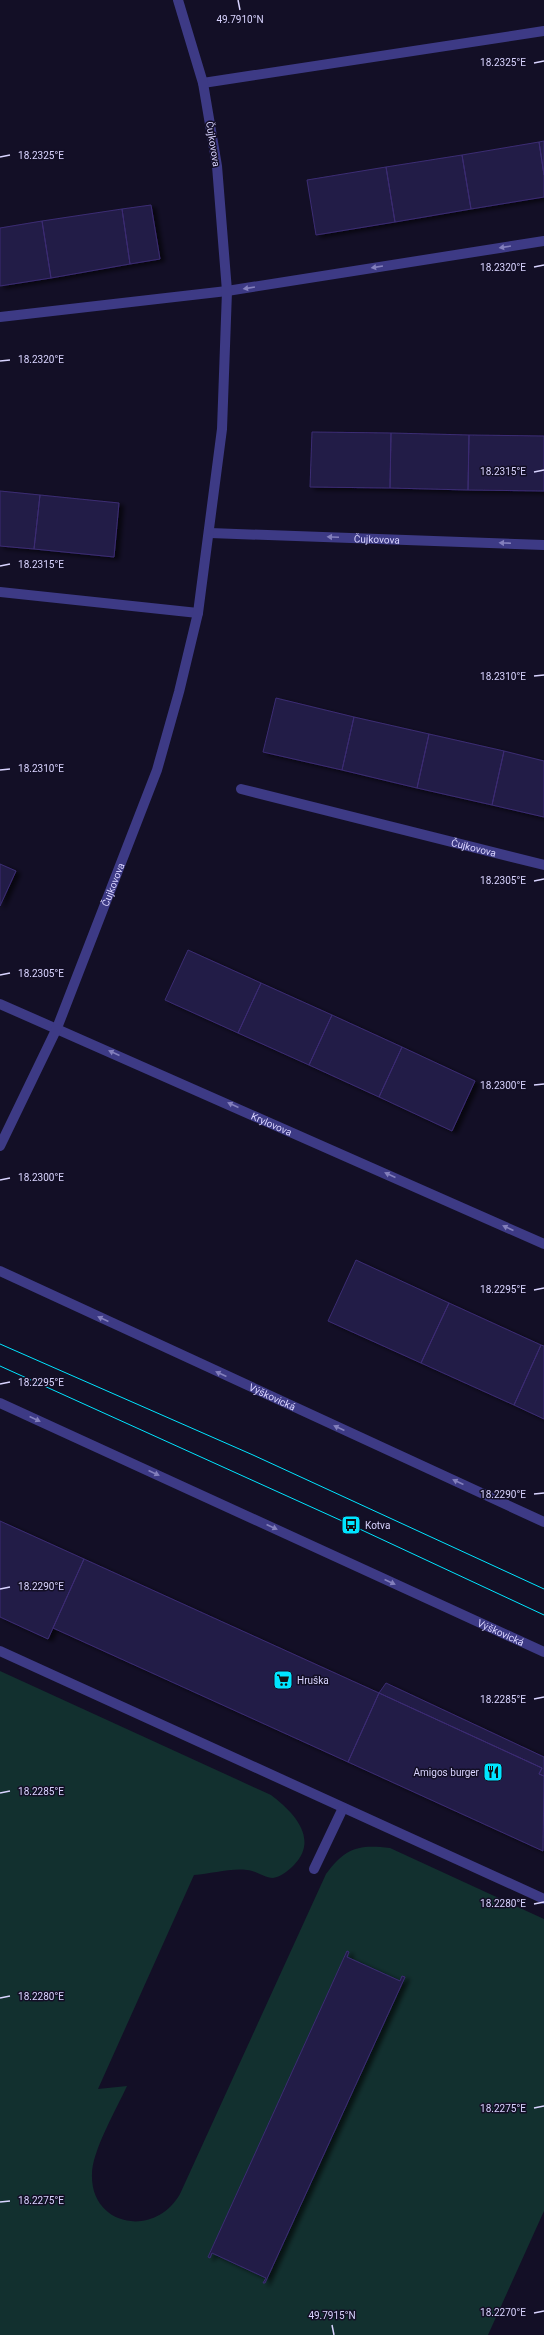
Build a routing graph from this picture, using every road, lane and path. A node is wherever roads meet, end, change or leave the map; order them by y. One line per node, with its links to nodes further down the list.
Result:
1 (178, 0): 3 (street, Čujkovova)
2 (544, 31): 3 (street)
3 (203, 83): 5 (street, Čujkovova)
4 (544, 241): 5 (street, one-way to 5)
5 (227, 291): 6 (street); 7 (street, Čujkovova)
6 (0, 317)
7 (210, 533): 8 (street, Čujkovova, one-way to 7); 10 (street, Čujkovova)
8 (544, 545)
9 (0, 592): 10 (street)
10 (198, 613): 14 (street, Čujkovova)
11 (241, 789): 12 (street, Čujkovova)
12 (544, 864)
13 (0, 1004): 14 (street, Krylovova)
14 (57, 1028): 15 (street, Čujkovova); 16 (street, Krylovova, one-way to 14)
15 (0, 1146)
16 (544, 1244)
17 (0, 1271): 19 (street, Výškovická, one-way to 17)
18 (0, 1403): 21 (street, Výškovická, one-way to 21)
19 (544, 1522)
20 (0, 1651): 22 (street)
21 (544, 1652)
22 (343, 1808): 23 (street); 24 (street)
23 (314, 1869)
24 (544, 1899)

